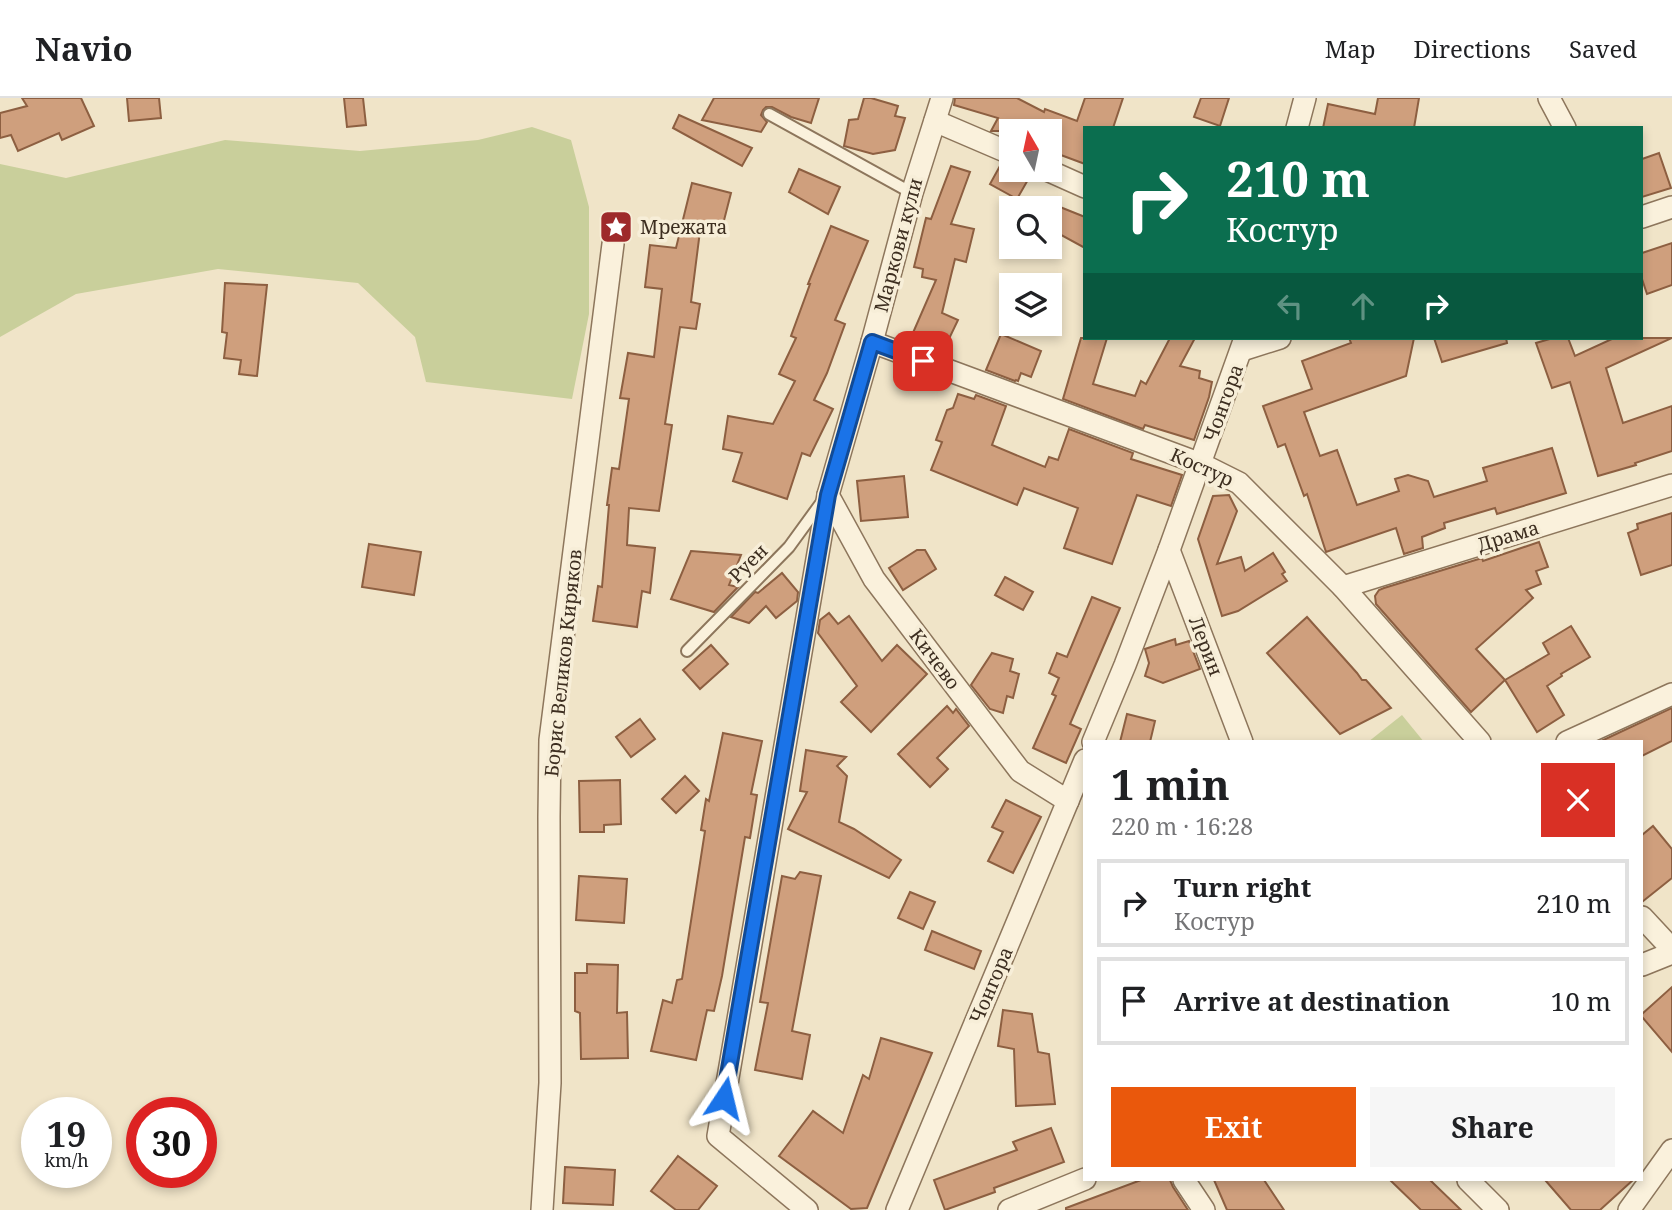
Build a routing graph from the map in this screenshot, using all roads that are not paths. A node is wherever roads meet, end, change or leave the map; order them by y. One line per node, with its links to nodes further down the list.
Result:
1 (942, 98): 5 (street, Маркови кули)
2 (1305, 98): 6 (street)
3 (1549, 98): 7 (street)
4 (769, 114): 11 (lane)
5 (935, 121): 8 (street); 11 (street, Маркови кули)
6 (1298, 126)
7 (1564, 126)
8 (999, 148)
9 (1062, 177): 10 (street)
10 (1083, 186)
11 (912, 193): 16 (street, Маркови кули)
12 (1672, 206): 13 (street)
13 (1643, 217)
14 (613, 244): 38 (street, Борис Великов Киряков)
15 (1268, 340): 17 (street)
16 (872, 342): 18 (street, Костур); 20 (street, Маркови кули)
17 (1244, 344): 18 (street, Чонгора)
18 (1201, 464): 21 (street, Чонгора); 22 (street, Костур)
19 (1672, 485): 22 (street, Драма)
20 (828, 495): 23 (lane, Руен); 30 (street, Кичево); 39 (street, Маркови кули)
21 (1169, 550): 25 (street, Чонгора); 26 (street, Лерин)
22 (1343, 587): 27 (street, Костур)
23 (687, 651)
24 (1672, 694): 28 (street)
25 (1094, 740)
26 (1241, 740)
27 (1478, 740)
28 (1571, 740)
29 (1083, 765): 30 (street, Чонгора)
30 (1068, 801): 40 (street, Чонгора)
31 (1643, 918): 32 (street)
32 (1672, 951): 33 (street)
33 (1643, 965)
34 (1672, 1150): 44 (street)
35 (1083, 1180): 41 (street)
36 (1185, 1181): 42 (street)
37 (1469, 1181): 43 (street)
38 (542, 1210)
39 (807, 1210)
40 (897, 1210)
41 (1009, 1210)
42 (1204, 1210)
43 (1498, 1210)
44 (1629, 1210)

